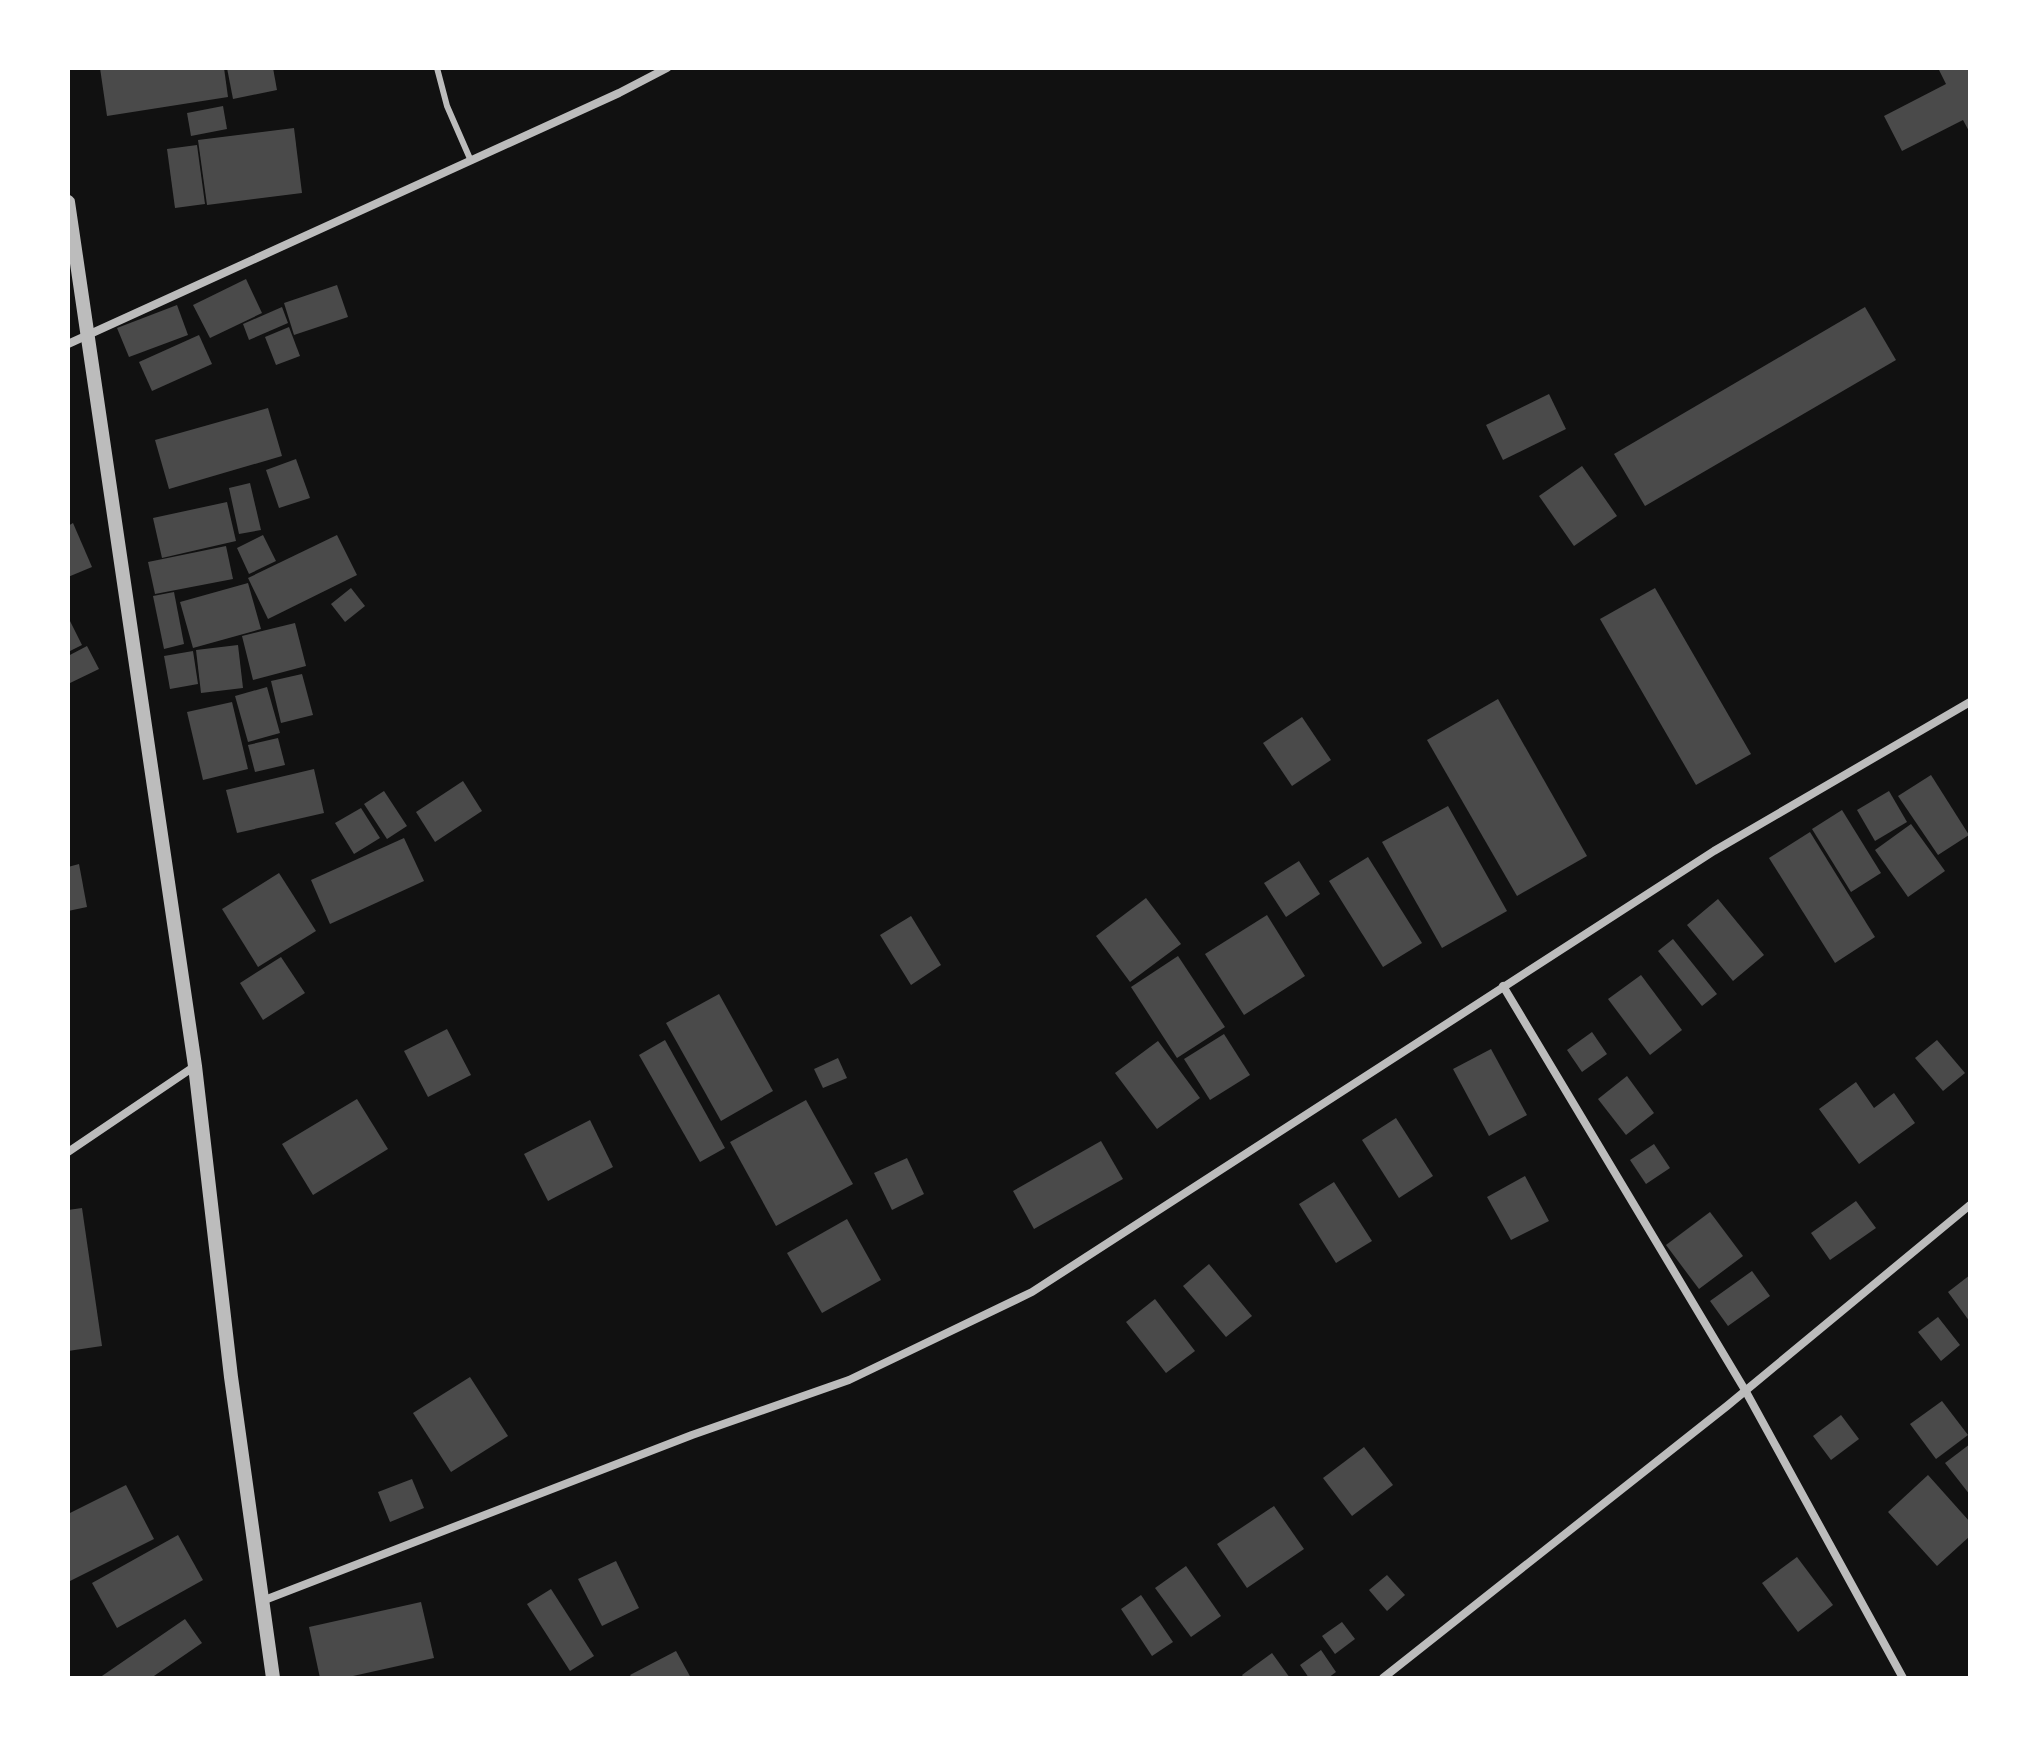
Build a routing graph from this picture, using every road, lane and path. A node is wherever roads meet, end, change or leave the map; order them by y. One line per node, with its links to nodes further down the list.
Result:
1 (437, 68): 3 (lane)
2 (667, 68): 3 (street)
3 (471, 161): 5 (street)
4 (68, 202): 5 (street)
5 (86, 335): 6 (street); 9 (street)
6 (68, 344)
7 (1970, 702): 8 (street)
8 (1503, 986): 12 (street); 13 (street)
9 (195, 1066): 10 (street); 13 (street)
10 (68, 1152)
11 (1970, 1205): 12 (street)
12 (1745, 1390): 15 (street); 16 (street)
13 (262, 1601): 14 (street)
14 (273, 1678)
15 (1383, 1678)
16 (1903, 1678)

